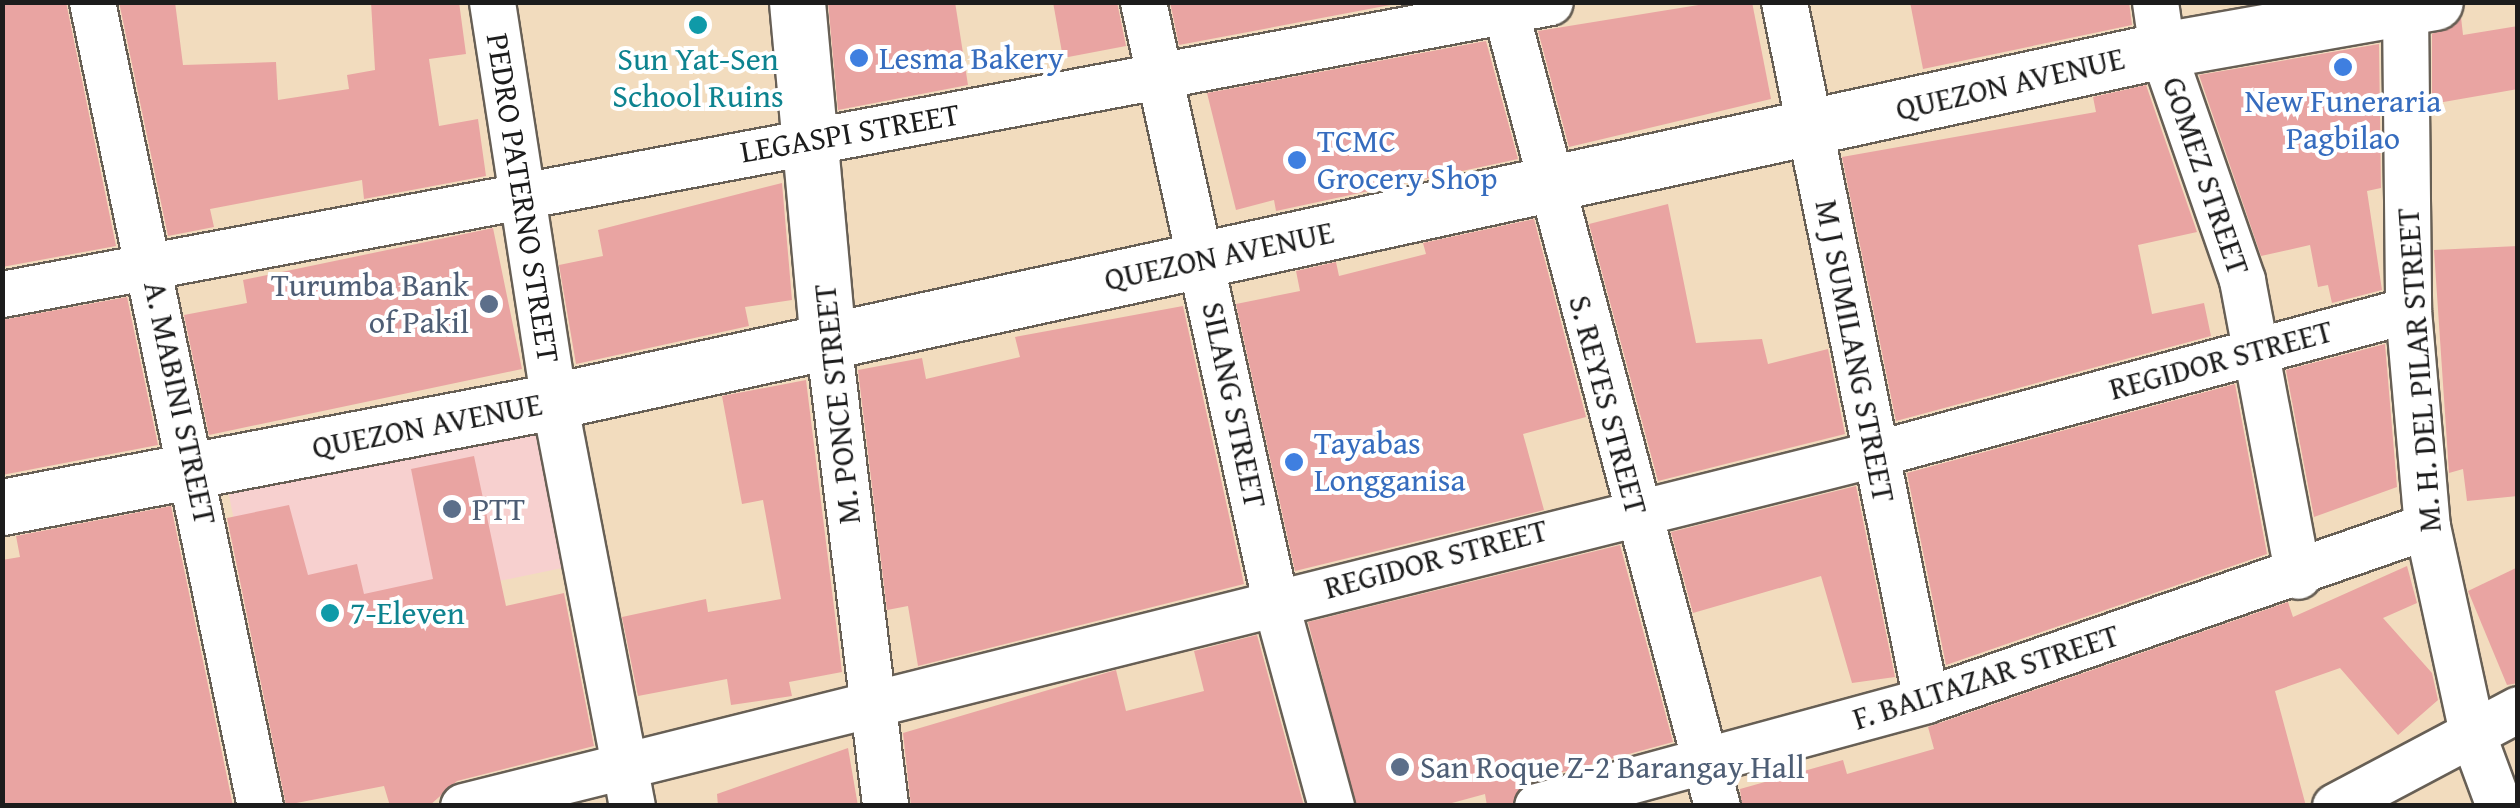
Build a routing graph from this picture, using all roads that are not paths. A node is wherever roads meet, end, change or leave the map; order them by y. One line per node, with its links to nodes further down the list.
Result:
1 (92, 2): 16 (street, A. MABINI STREET)
2 (492, 2): 14 (street, PEDRO PATERNO STREET)
3 (796, 2): 12 (main road, M. PONCE STREET)
4 (1144, 2): 10 (street, SILANG STREET)
5 (1550, 2): 8 (street, LEGASPI STREET)
6 (1784, 2): 11 (street, M J SUMILANG STREET)
7 (2415, 4): 9 (main road, QUEZON AVENUE); 18 (street, M. H. DEL PILAR STREET)
8 (1504, 7): 10 (street, LEGASPI STREET); 13 (street, S. REYES STREET)
9 (2158, 26): 11 (main road, QUEZON AVENUE); 20 (street, GOMEZ STREET)
10 (1158, 75): 12 (street, LEGASPI STREET); 15 (street, SILANG STREET)
11 (1811, 129): 13 (main road, QUEZON AVENUE); 22 (street, M J SUMILANG STREET)
12 (811, 140): 14 (street, LEGASPI STREET); 19 (main road, M. PONCE STREET)
13 (1548, 186): 15 (main road, QUEZON AVENUE); 24 (street, S. REYES STREET)
14 (522, 192): 16 (street, LEGASPI STREET); 21 (street, PEDRO PATERNO STREET)
15 (1203, 259): 19 (main road, QUEZON AVENUE); 28 (street, SILANG STREET)
16 (150, 261): 17 (street, LEGASPI STREET); 23 (street, A. MABINI STREET)
17 (2, 294)
18 (2408, 310): 20 (street, REGIDOR STREET); 26 (street, M. H. DEL PILAR STREET)
19 (828, 340): 21 (main road, QUEZON AVENUE); 30 (street, M. PONCE STREET)
20 (2257, 350): 22 (street, REGIDOR STREET); 27 (street, GOMEZ STREET)
21 (554, 402): 23 (main road, QUEZON AVENUE); 34 (street, PEDRO PATERNO STREET)
22 (1874, 454): 24 (street, REGIDOR STREET); 29 (street, M J SUMILANG STREET)
23 (196, 471): 25 (main road, QUEZON AVENUE); 35 (street, A. MABINI STREET)
24 (1636, 506): 28 (street, REGIDOR STREET); 33 (street, S. REYES STREET)
25 (2, 507)
26 (2427, 526): 27 (street, F. BALTAZAR STREET); 32 (street, M. H. DEL PILAR STREET)
27 (2298, 576): 29 (street, F. BALTAZAR STREET)
28 (1275, 601): 30 (street, REGIDOR STREET); 38 (street, SILANG STREET)
29 (1926, 700): 33 (street, F. BALTAZAR STREET)
30 (872, 703): 34 (street, REGIDOR STREET); 37 (street, M. PONCE STREET)
31 (2518, 709): 32 (street)
32 (2472, 733): 41 (street); 42 (street, M. H. DEL PILAR STREET)
33 (1704, 760): 39 (street, F. BALTAZAR STREET); 40 (street, S. REYES STREET)
34 (628, 784): 36 (street, REGIDOR STREET)
35 (260, 806)
36 (464, 806)
37 (884, 806)
38 (1331, 806)
39 (1537, 806)
40 (1717, 806)
41 (2335, 806)
42 (2500, 806)

